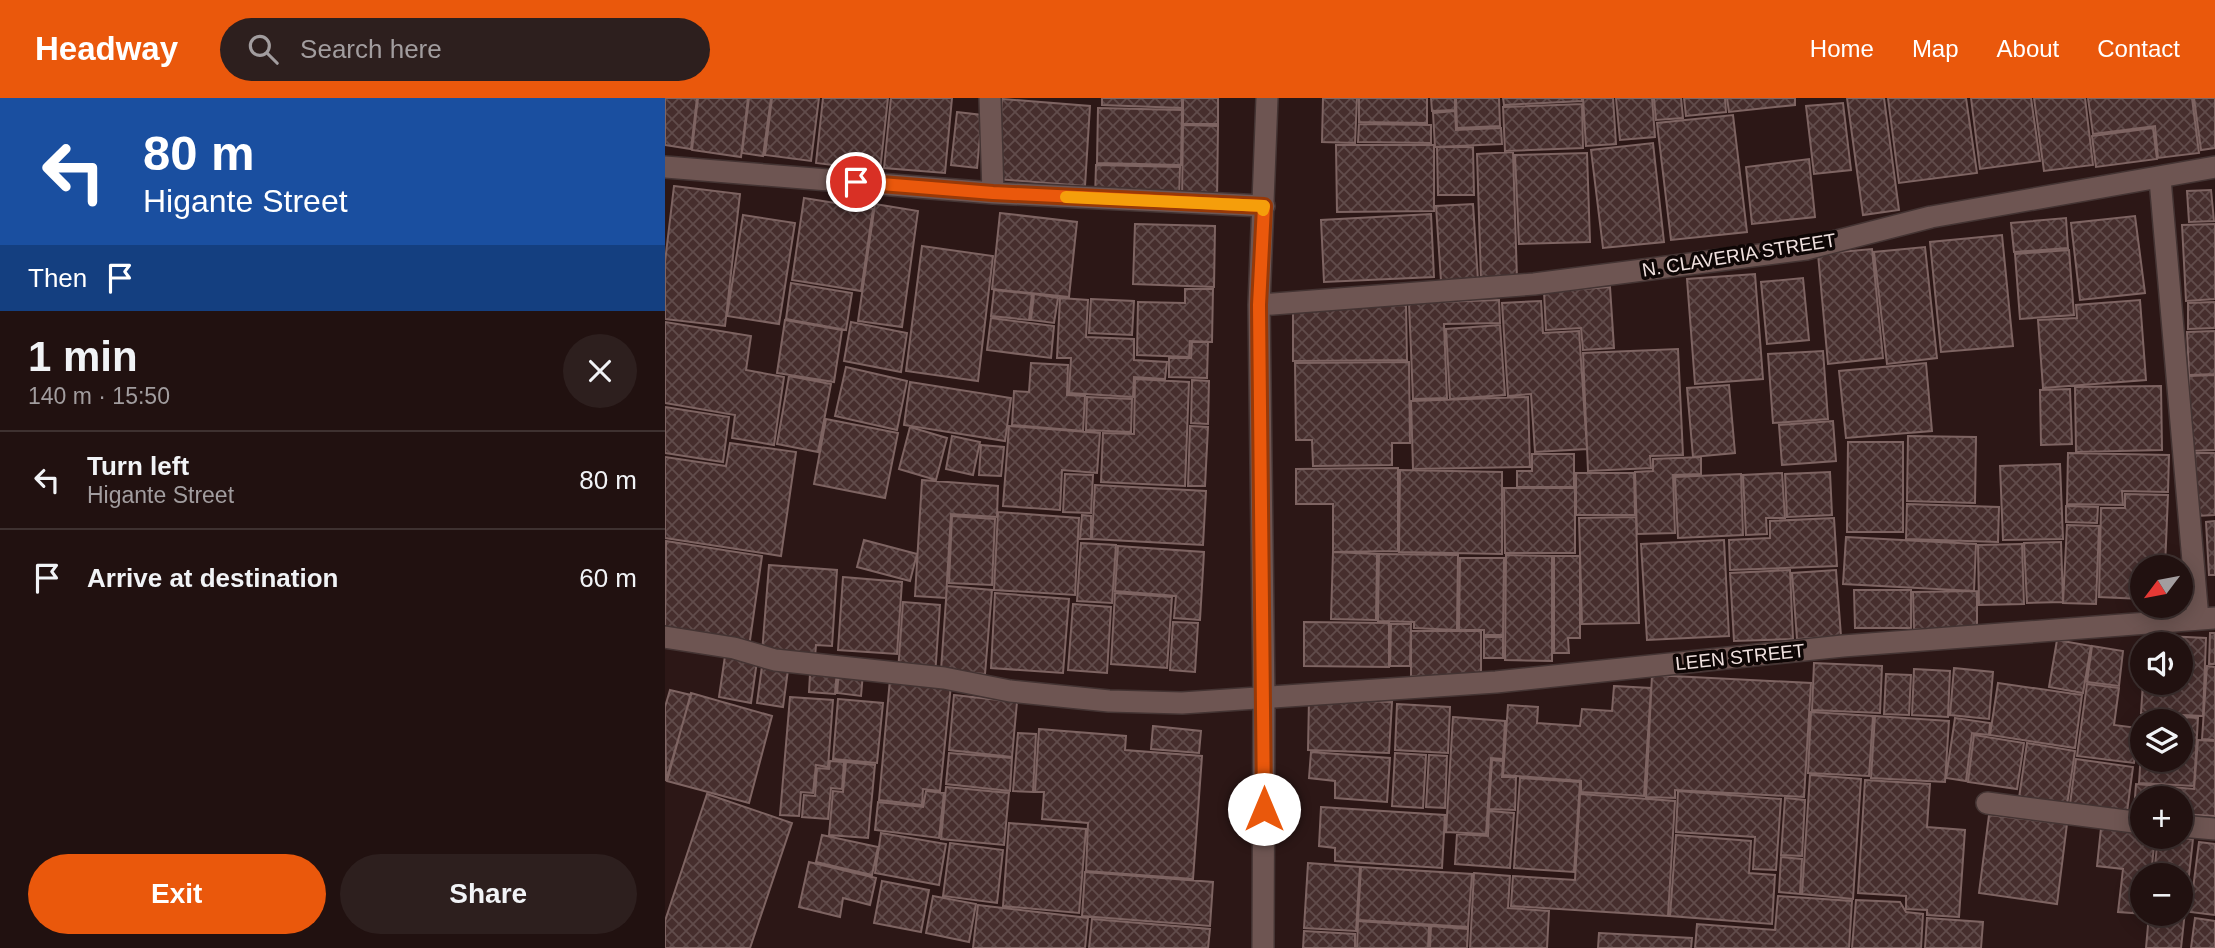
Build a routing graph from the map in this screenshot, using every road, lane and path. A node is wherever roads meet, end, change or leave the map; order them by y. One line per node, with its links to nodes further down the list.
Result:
1 (990, 98): 6 (street)
2 (1267, 98): 7 (street)
3 (665, 167): 6 (street)
4 (2215, 167): 5 (street, N. CLAVERIA STREET)
5 (2160, 179): 8 (street, N. CLAVERIA STREET); 9 (street)
6 (993, 193): 7 (street)
7 (1264, 206): 8 (street)
8 (1259, 305): 11 (street)
9 (2206, 619): 11 (street, LEEN STREET)
10 (665, 637): 11 (street, LEEN STREET)
11 (1265, 698): 16 (street)
12 (1987, 803): 13 (street)
13 (2130, 821)
14 (2193, 827): 15 (street)
15 (2215, 829)
16 (1263, 948)

